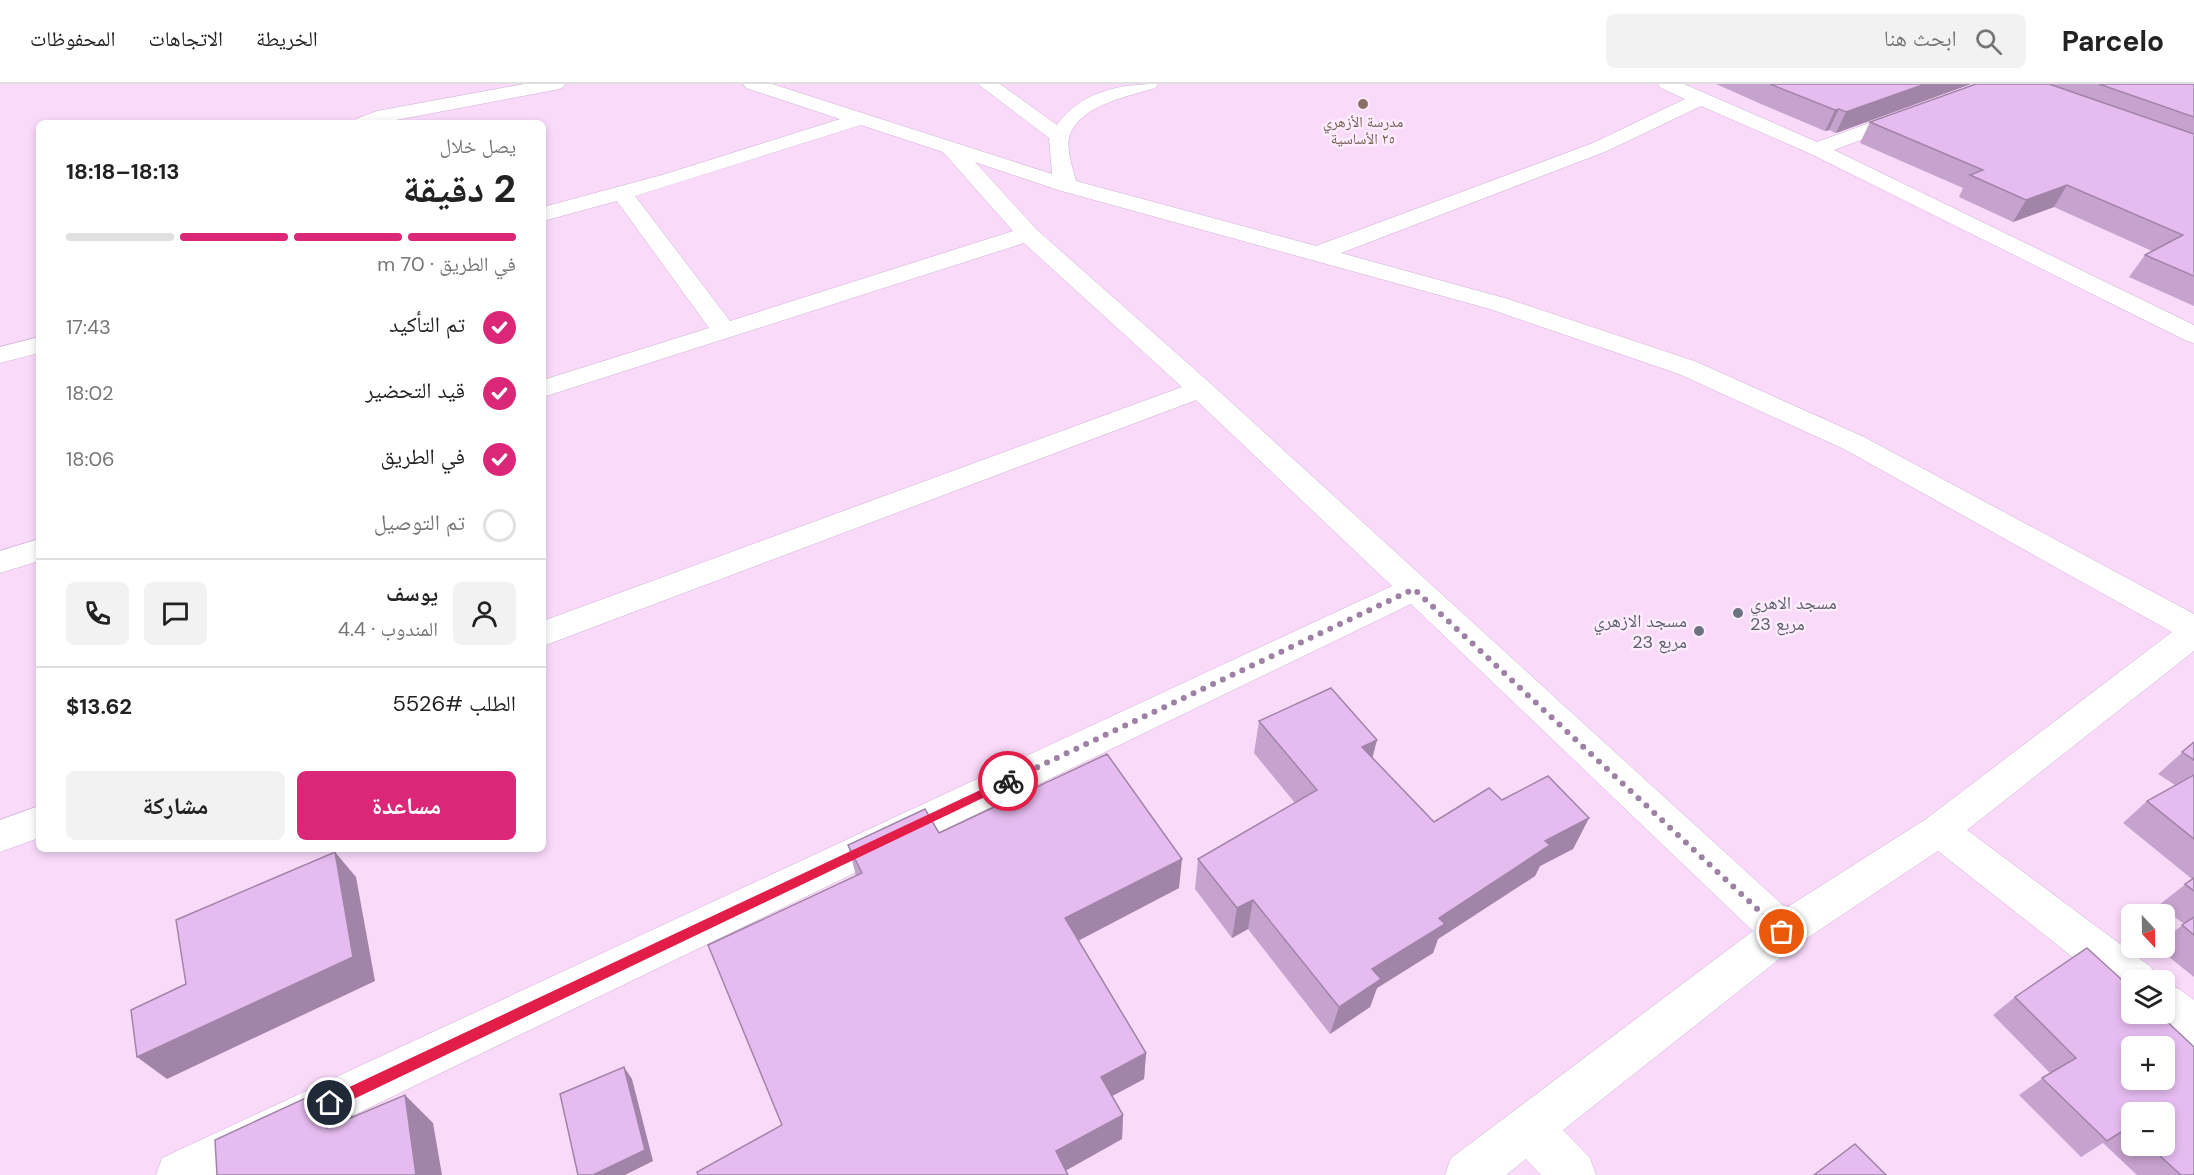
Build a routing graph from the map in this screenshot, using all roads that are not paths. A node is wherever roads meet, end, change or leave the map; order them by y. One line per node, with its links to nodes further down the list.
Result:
1 (555, 84): 9 (street)
2 (753, 84): 8 (street)
3 (988, 84): 10 (street)
4 (1148, 84): 10 (street)
5 (1668, 84): 6 (street)
6 (1702, 98): 12 (street); 17 (street)
7 (1928, 108): 12 (street)
8 (863, 118): 11 (street); 14 (street)
9 (370, 120)
10 (1059, 135): 13 (street)
11 (951, 149): 13 (street); 16 (street)
12 (1816, 149): 19 (street)
13 (1066, 185): 17 (street)
14 (622, 193): 15 (street); 18 (street)
15 (546, 213)
16 (1028, 234): 18 (street); 23 (street)
17 (1317, 254): 27 (street)
18 (724, 331): 22 (street)
19 (2194, 335)
20 (36, 346): 21 (street)
21 (0, 355)
22 (546, 388)
23 (1200, 389): 26 (street); 28 (street)
24 (36, 551): 25 (street)
25 (0, 562)
26 (1414, 589): 32 (street); 37 (street)
27 (2194, 631): 30 (street)
28 (546, 633)
29 (36, 823): 31 (street)
30 (1939, 830): 32 (street); 33 (street)
31 (0, 836)
32 (1782, 932): 36 (street)
33 (2122, 970)
34 (2175, 1011): 35 (street)
35 (2194, 1026)
36 (1530, 1129): 38 (street); 39 (street)
37 (179, 1175)
38 (1468, 1175)
39 (1573, 1175)

